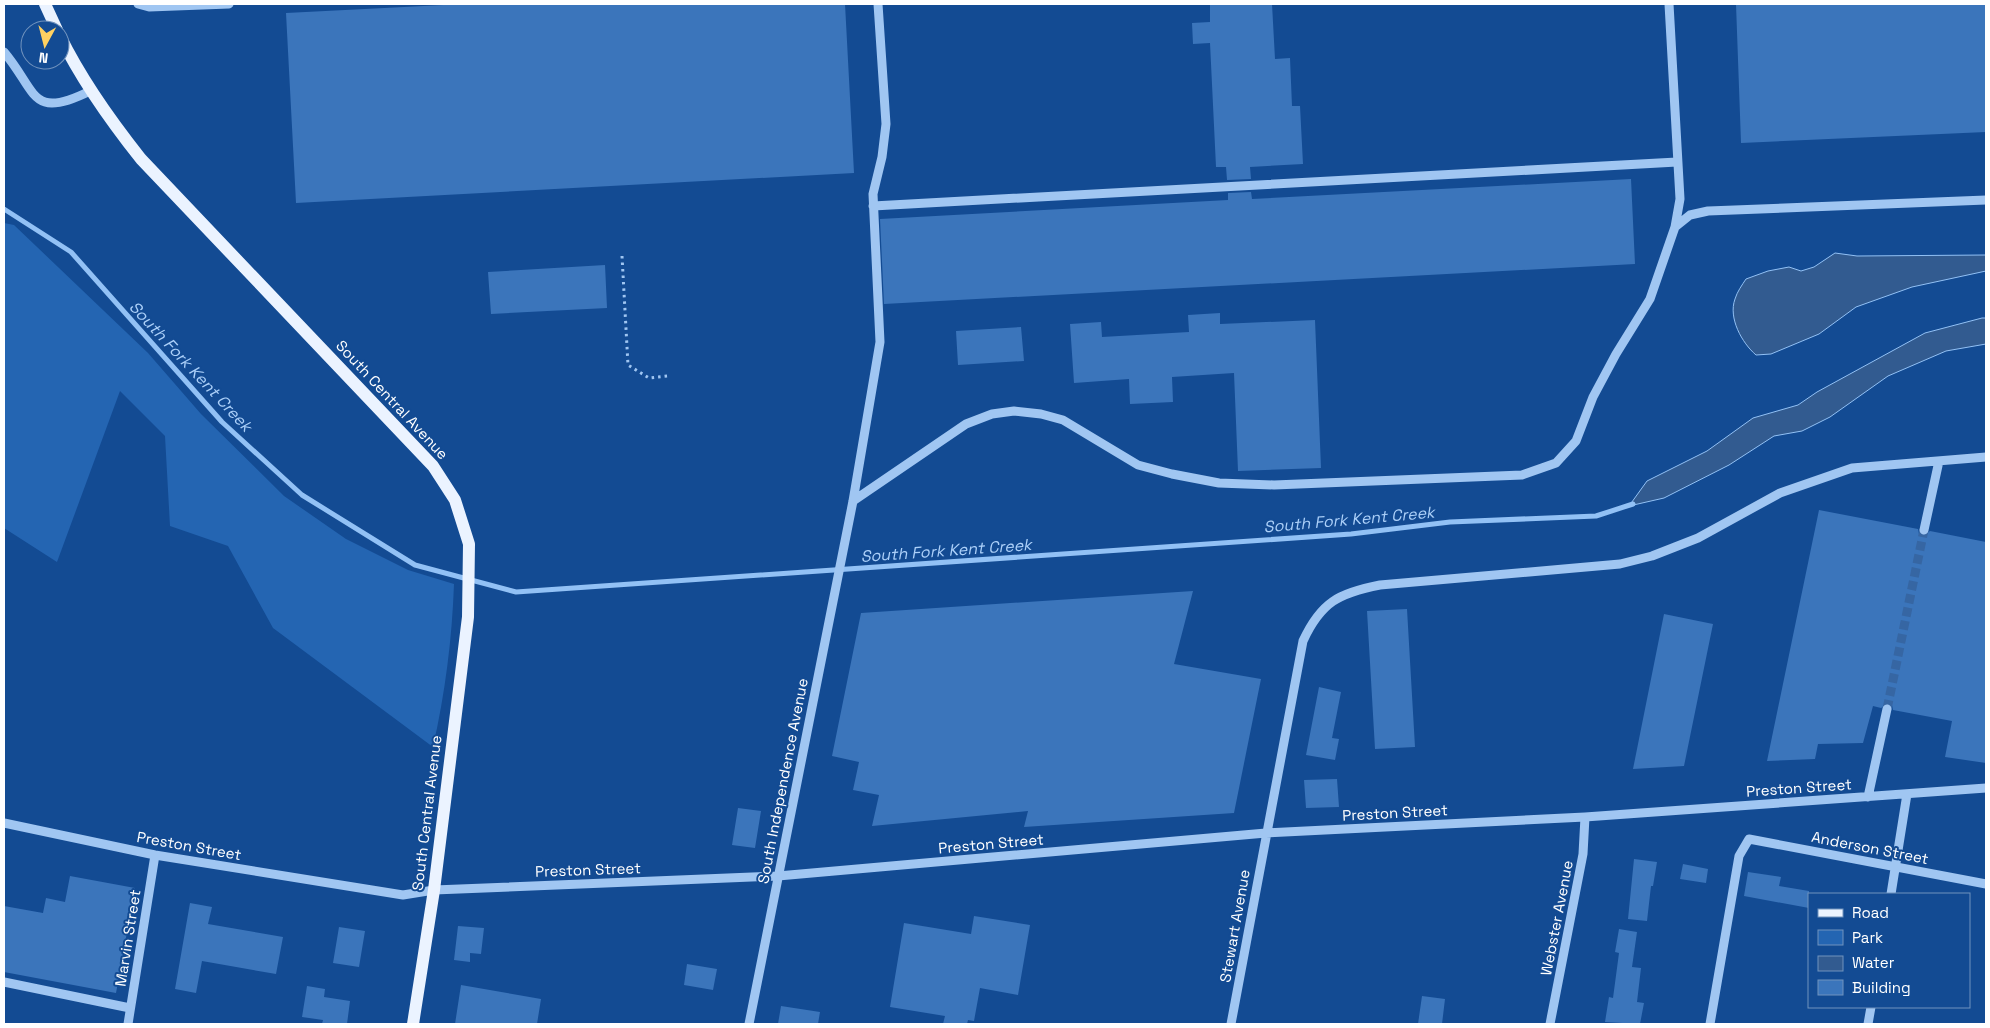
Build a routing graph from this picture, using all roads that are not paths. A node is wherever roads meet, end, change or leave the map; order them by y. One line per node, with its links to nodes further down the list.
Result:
1 (45, 4): 6 (main road)
2 (138, 4): 3 (street)
3 (229, 4)
4 (878, 4): 12 (street, South Independence Avenue)
5 (1669, 4): 10 (street)
6 (52, 20)
7 (4, 52): 9 (street)
8 (70, 54): 9 (main road, South Central Avenue)
9 (90, 90): 29 (main road, South Central Avenue)
10 (1676, 162): 12 (street); 13 (street)
11 (1986, 200): 13 (street)
12 (873, 206): 16 (street, South Independence Avenue)
13 (1674, 227): 16 (street)
14 (1986, 457): 15 (street, Stewart Avenue)
15 (1939, 461): 17 (street); 24 (street, Stewart Avenue)
16 (853, 501): 27 (street, South Independence Avenue)
17 (1924, 530)
18 (1887, 709): 21 (street)
19 (1986, 788): 20 (street, Preston Street)
20 (1907, 794): 21 (street, Preston Street); 26 (street)
21 (1868, 797): 22 (street, Preston Street)
22 (1585, 817): 24 (street, Preston Street); 38 (street, Webster Avenue)
23 (4, 823): 25 (street, Preston Street)
24 (1266, 834): 27 (street, Preston Street); 37 (street, Stewart Avenue)
25 (155, 856): 29 (street, Preston Street); 32 (street, Marvin Street)
26 (1896, 868): 28 (street, Anderson Street); 30 (street); 39 (street, Anderson Street)
27 (778, 876): 29 (street, Preston Street); 36 (street, South Independence Avenue)
28 (1986, 884)
29 (434, 890): 35 (main road, South Central Avenue)
30 (1891, 893)
31 (4, 982): 32 (street)
32 (130, 1008): 34 (street, Marvin Street)
33 (1871, 1008): 40 (street)
34 (128, 1024)
35 (413, 1024)
36 (749, 1024)
37 (1232, 1024)
38 (1550, 1024)
39 (1710, 1024)
40 (1868, 1024)

